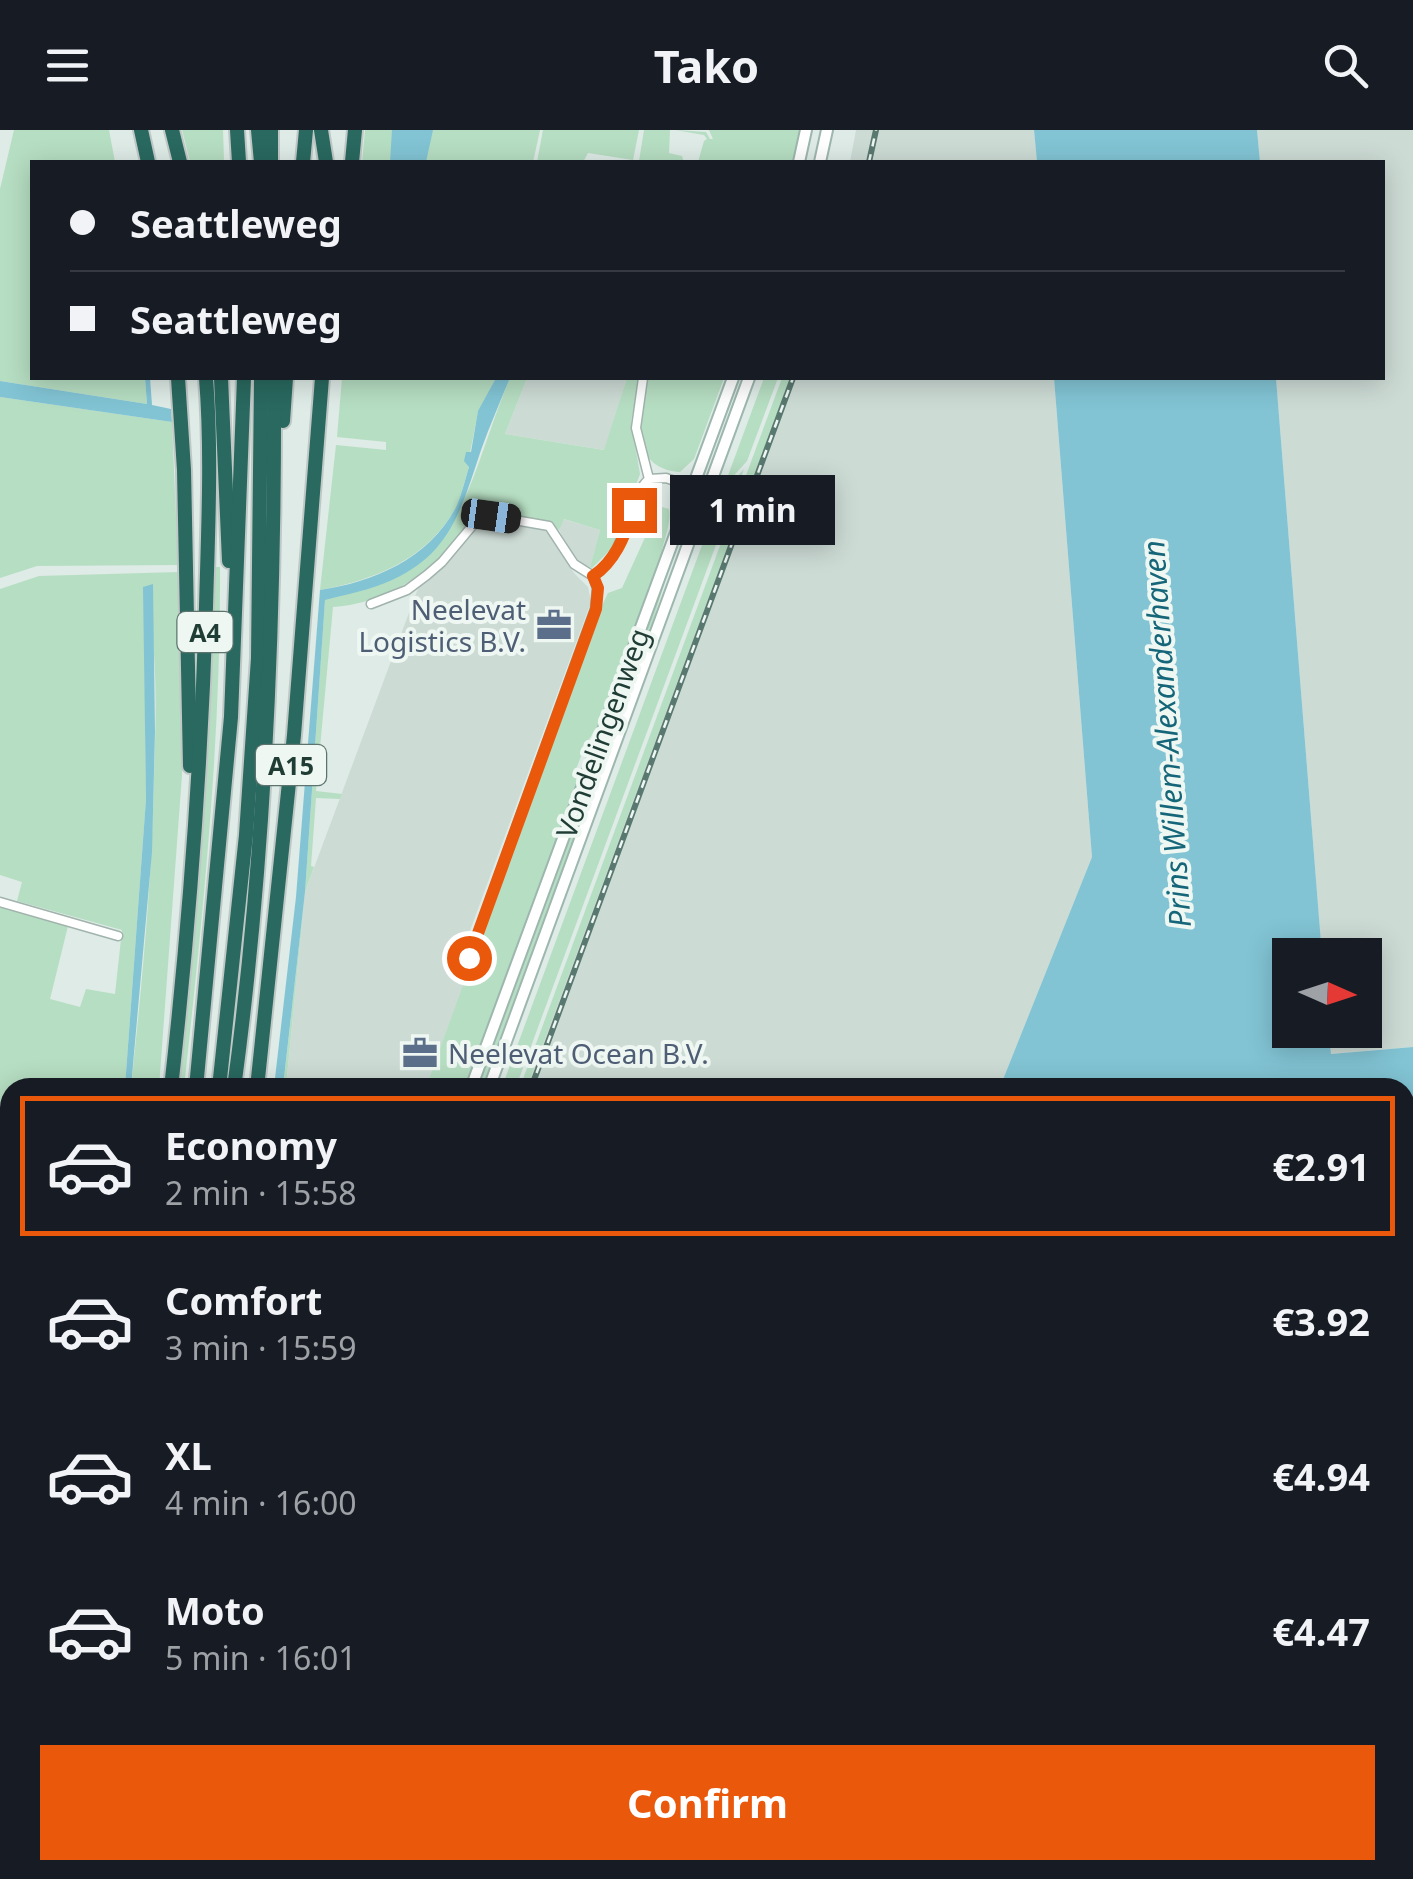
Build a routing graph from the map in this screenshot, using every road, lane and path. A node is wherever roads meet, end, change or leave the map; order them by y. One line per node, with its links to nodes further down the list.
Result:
1 (141, 130): 11 (highway)
2 (172, 130): 12 (highway)
3 (237, 130): 13 (highway)
4 (258, 130): 14 (highway)
5 (270, 130): 15 (highway)
6 (306, 130): 16 (highway)
7 (321, 130): 17 (highway)
8 (355, 130): 18 (highway)
9 (806, 130): 19 (main road)
10 (828, 130): 20 (main road)
11 (148, 160)
12 (180, 160)
13 (238, 160)
14 (260, 160)
15 (271, 160)
16 (303, 160)
17 (326, 160)
18 (352, 160)
19 (799, 160)
20 (820, 160)
21 (178, 380): 41 (highway)
22 (206, 380): 41 (highway, A4)
23 (221, 380): 40 (highway, A4)
24 (244, 380): 40 (highway, A15)
25 (261, 380): 47 (highway, A15)
26 (274, 380): 36 (highway, A15)
27 (286, 380): 36 (highway, A15)
28 (322, 380): 33 (highway, A15)
29 (330, 380): 33 (highway, A15)
30 (644, 380): 34 (street)
31 (732, 380): 35 (main road, Vondelingenweg)
32 (749, 380): 37 (main road, Vondelingenweg)
33 (319, 434): 49 (highway, A15)
34 (650, 479): 35 (street); 38 (street)
35 (692, 487): 37 (street); 50 (main road, Vondelingenweg)
36 (275, 491): 48 (highway, A15)
37 (707, 492): 51 (main road, Vondelingenweg)
38 (593, 576): 39 (street); 44 (street)
39 (370, 604)
40 (232, 717): 46 (highway, A15)
41 (191, 887): 45 (highway)
42 (0, 902): 43 (street)
43 (118, 936)
44 (469, 958)
45 (172, 1078)
46 (197, 1078)
47 (220, 1078)
48 (235, 1078)
49 (259, 1078)
50 (474, 1078)
51 (493, 1078)

